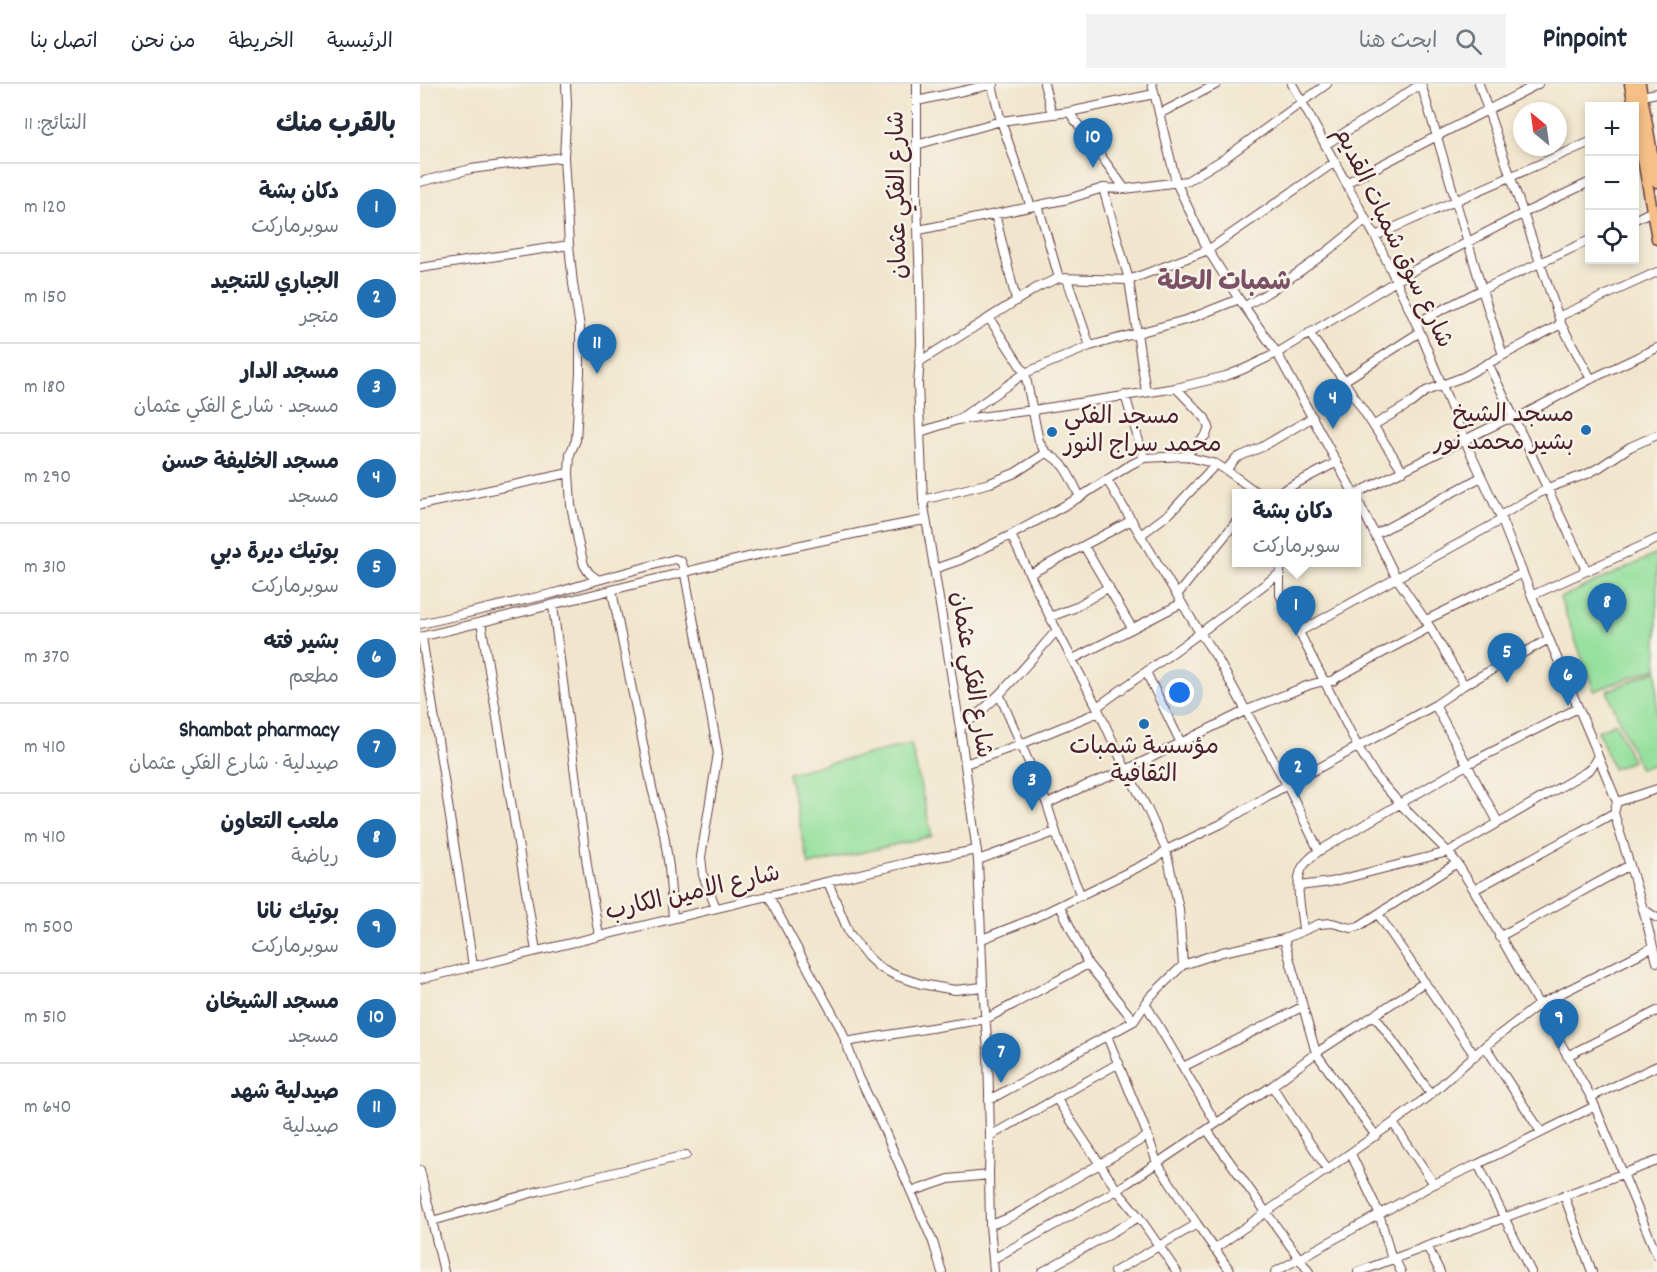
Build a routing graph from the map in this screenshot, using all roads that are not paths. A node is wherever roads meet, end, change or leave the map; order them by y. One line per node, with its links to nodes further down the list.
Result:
1 (566, 84): 29 (street)
2 (917, 84): 17 (street, شارع الفكي عثمان)
3 (993, 84): 17 (street); 24 (street)
4 (1044, 84): 22 (street)
5 (1152, 84): 15 (street)
6 (1217, 84): 23 (street)
7 (1292, 84): 18 (street, شارع سوق شمبات القديم)
8 (1327, 84): 18 (street)
9 (1421, 84): 25 (street); 28 (street)
10 (1479, 84): 20 (street)
11 (1538, 84): 20 (street)
12 (1630, 84): 19 (highway)
13 (1640, 84): 16 (highway)
14 (1657, 93): 16 (street)
15 (1154, 94): 21 (street); 23 (street)
16 (1642, 96): 35 (highway)
17 (916, 101): 27 (street, شارع الفكي عثمان)
18 (1303, 102): 28 (street, شارع سوق شمبات القديم); 34 (street)
19 (1633, 102)
20 (1488, 111): 25 (street); 32 (street)
21 (1069, 112): 22 (street); 39 (street)
22 (1052, 114): 24 (street)
23 (1159, 114): 34 (street)
24 (1001, 121): 27 (street); 41 (street)
25 (1438, 137): 36 (street); 40 (street)
26 (1585, 144): 32 (street)
27 (916, 145): 47 (street, شارع الفكي عثمان)
28 (1325, 145): 30 (street, شارع سوق شمبات القديم)
29 (564, 157): 33 (street); 52 (street)
30 (1335, 162): 36 (street, شارع سوق شمبات القديم); 53 (street)
31 (1639, 163): 42 (highway)
32 (1511, 176): 40 (street); 43 (street)
33 (420, 182)
34 (1176, 182): 39 (street); 53 (street)
35 (1657, 182)
36 (1346, 183): 46 (street, شارع سوق شمبات القديم)
37 (1585, 184): 43 (street)
38 (1102, 188): 39 (street); 41 (street); 58 (street)
39 (1125, 189)
40 (1455, 200): 48 (street); 50 (street)
41 (1034, 206): 44 (street); 57 (street)
42 (1652, 212): 45 (street); 49 (highway)
43 (1524, 213): 50 (street); 54 (street)
44 (995, 214): 47 (street); 61 (street)
45 (1639, 217)
46 (1365, 219): 48 (street, شارع سوق شمبات القديم); 62 (street)
47 (919, 230): 73 (street, شارع الفكي عثمان)
48 (1375, 236): 59 (street, شارع سوق شمبات القديم)
49 (1657, 239)
50 (1468, 242): 59 (street); 60 (street)
51 (1585, 242): 54 (street)
52 (569, 245): 55 (street); 97 (street)
53 (1208, 250): 58 (street); 62 (street)
54 (1540, 262): 60 (street); 64 (street)
55 (420, 268)
56 (1657, 272): 64 (street)
57 (1063, 278): 58 (street); 61 (street); 69 (street)
58 (1129, 280): 68 (street)
59 (1396, 280): 65 (street, شارع سوق شمبات القديم); 67 (street)
60 (1481, 290): 65 (street); 72 (street)
61 (1016, 300): 63 (street)
62 (1242, 302): 68 (street); 71 (street)
63 (989, 318): 73 (street); 75 (street)
64 (1561, 320): 72 (street); 76 (street)
65 (1416, 323): 66 (street, شارع سوق شمبات القديم)
66 (1420, 332): 77 (street); 78 (street, شارع سوق شمبات القديم)
67 (1310, 333): 71 (street); 77 (street)
68 (1136, 334): 69 (street); 80 (street)
69 (1090, 346): 75 (street)
70 (1657, 348): 76 (street)
71 (1277, 353): 79 (street); 83 (street)
72 (1503, 355): 74 (street)
73 (920, 362): 87 (street, شارع الفكي عثمان)
74 (1488, 363): 78 (street); 84 (street)
75 (1025, 373): 82 (street); 85 (street)
76 (1591, 379): 84 (street)
77 (1344, 381): 86 (street)
78 (1440, 384): 86 (street); 89 (street, شارع سوق شمبات القديم)
79 (1176, 388): 80 (street); 91 (street)
80 (1146, 393): 81 (street)
81 (1125, 395): 82 (street); 92 (street)
82 (1033, 410): 85 (street); 90 (street)
83 (1313, 417): 93 (street); 95 (street)
84 (1515, 419): 89 (street); 100 (street)
85 (957, 420): 87 (street)
86 (1374, 425): 96 (street)
87 (920, 432): 106 (street, شارع الفكي عثمان)
88 (1657, 435): 100 (street)
89 (1465, 441): 96 (street); 98 (street, شارع سوق شمبات القديم)
90 (1046, 453): 105 (street); 106 (street)
91 (1185, 456): 92 (street); 94 (street)
92 (1144, 458): 99 (street)
93 (1337, 462): 102 (street); 103 (street)
94 (1216, 464): 95 (street); 113 (street)
95 (1226, 470): 101 (street)
96 (1403, 471): 104 (street)
97 (569, 473): 107 (street); 126 (street)
98 (1481, 477): 109 (street, شارع سوق شمبات القديم); 114 (street)
99 (1107, 480): 105 (street); 111 (street)
100 (1548, 488): 109 (street); 120 (street)
101 (1253, 489)
102 (1286, 489)
103 (1352, 489)
104 (1361, 492)
105 (1080, 497): 115 (street)
106 (923, 500): 110 (street, شارع الفكي عثمان)
107 (420, 505)
108 (1361, 506): 114 (street)
109 (1501, 518): 123 (street, شارع سوق شمبات القديم); 125 (street)
110 (925, 520): 119 (street, شارع الفكي عثمان); 121 (street)
111 (1132, 520): 113 (street); 117 (street)
112 (1232, 527): 129 (street)
113 (1142, 534): 129 (street)
114 (1376, 534): 125 (street)
115 (1011, 535): 119 (street); 124 (street)
116 (1657, 539): 120 (street)
117 (1084, 546): 124 (street); 127 (street)
118 (1281, 567): 122 (street)
119 (934, 568): 152 (street, شارع الفكي عثمان)
120 (1586, 570): 130 (street)
121 (685, 573): 126 (street); 128 (street); 181 (street)
122 (1280, 573): 139 (street); 140 (street)
123 (1524, 573): 130 (street, شارع سوق شمبات القديم); 136 (street)
124 (1030, 574): 133 (street)
125 (1396, 577): 136 (street); 139 (street)
126 (598, 580): 135 (street)
127 (1109, 587): 133 (street); 137 (street)
128 (612, 591): 132 (street); 184 (street)
129 (1177, 595): 131 (street)
130 (1533, 595): 142 (street, شارع سوق شمبات القديم)
131 (1182, 603): 137 (street); 140 (street)
132 (553, 606): 134 (street); 187 (street)
133 (1050, 617): 138 (street)
134 (481, 622): 141 (street); 192 (street)
135 (420, 624)
136 (1428, 624): 145 (street); 146 (street)
137 (1132, 628): 143 (street)
138 (1057, 630): 143 (street); 147 (street)
139 (1299, 632): 145 (street)
140 (1200, 633): 144 (street); 151 (street)
141 (421, 637): 196 (street)
142 (1549, 639): 146 (street); 149 (street, شارع سوق شمبات القديم)
143 (1072, 659): 150 (street)
144 (1146, 672): 150 (street); 153 (street)
145 (1323, 681): 151 (street); 155 (street)
146 (1464, 686): 148 (street)
147 (1000, 696): 152 (street); 154 (street)
148 (1435, 705): 155 (street); 158 (street)
149 (1578, 708): 156 (street, شارع سوق شمبات القديم); 158 (street)
150 (1098, 709): 154 (street); 159 (street)
151 (1245, 711): 153 (street); 160 (street)
152 (960, 728): 157 (street, شارع الفكي عثمان)
153 (1181, 743): 159 (street)
154 (1021, 744): 157 (street); 163 (street)
155 (1358, 747): 160 (street); 164 (street)
156 (1598, 756): 162 (street, شارع سوق شمبات القديم); 166 (street)
157 (965, 764): 168 (street, شارع الفكي عثمان)
158 (1468, 764): 164 (street); 166 (street)
159 (1126, 770): 163 (street); 169 (street)
160 (1287, 785): 169 (street); 170 (street)
161 (1657, 789): 162 (street)
162 (1617, 802): 165 (street)
163 (1047, 804): 167 (street)
164 (1400, 804): 170 (street); 171 (street)
165 (1614, 813): 174 (street); 177 (street)
166 (1498, 822): 171 (street)
167 (1055, 832): 172 (street); 179 (street)
168 (977, 850): 172 (street, شارع الفكي عثمان); 175 (street, شارع الامين الكارب)
169 (1166, 850): 179 (street); 195 (street)
170 (1318, 851): 176 (street)
171 (1448, 852): 173 (street); 176 (street)
172 (978, 860): 189 (street, شارع الفكي عثمان)
173 (1457, 863): 177 (street); 183 (street)
174 (1630, 865): 182 (street); 188 (street)
175 (828, 882): 178 (street, شارع الامين الكارب); 199 (street)
176 (1299, 886): 186 (street)
177 (1474, 890): 188 (street)
178 (768, 895): 181 (street, شارع الامين الكارب); 208 (street)
179 (1081, 896): 180 (street)
180 (1060, 906): 189 (street); 194 (street)
181 (716, 908): 184 (street, شارع الامين الكارب)
182 (1643, 909): 185 (street); 191 (street)
183 (1378, 914): 186 (street); 198 (street)
184 (673, 918): 187 (street, شارع الامين الكارب)
185 (1657, 918)
186 (1303, 930): 190 (street)
187 (599, 936): 192 (street, شارع الامين الكارب)
188 (1499, 937): 201 (street)
189 (982, 939): 199 (street, شارع الفكي عثمان)
190 (1284, 939): 195 (street); 202 (street)
191 (1653, 947): 193 (street); 201 (street)
192 (536, 951): 196 (street, شارع الامين الكارب)
193 (1657, 962)
194 (1088, 964): 205 (street); 206 (street)
195 (1183, 965): 200 (street)
196 (473, 966): 197 (street, شارع الامين الكارب)
197 (420, 980)
198 (1425, 982): 204 (street); 211 (street)
199 (983, 987): 205 (street, شارع الفكي عثمان)
200 (1145, 1004): 206 (street); 215 (street)
201 (1539, 1005): 209 (street); 212 (street)
202 (1302, 1006): 210 (street); 215 (street)
203 (1657, 1011): 212 (street)
204 (1375, 1016): 210 (street); 217 (street)
205 (986, 1019): 208 (street); 220 (street, شارع الفكي عثمان)
206 (1134, 1021): 207 (street)
207 (1107, 1036): 213 (street); 220 (street)
208 (845, 1042): 241 (street)
209 (1485, 1046): 211 (street); 225 (street)
210 (1316, 1053): 216 (street); 228 (street)
211 (1475, 1056): 217 (street)
212 (1567, 1056): 218 (street)
213 (1119, 1063): 219 (street); 227 (street)
214 (1657, 1066): 218 (street)
215 (1183, 1067): 223 (street)
216 (1272, 1086): 223 (street); 236 (street)
217 (1431, 1094): 222 (street)
218 (1591, 1097): 221 (street)
219 (1056, 1098): 226 (street); 233 (street)
220 (989, 1100): 226 (street, شارع الفكي عثمان)
221 (1595, 1106): 225 (street); 237 (street)
222 (1393, 1123): 228 (street); 239 (street)
223 (1216, 1124): 224 (street)
224 (1207, 1130): 232 (street); 243 (street)
225 (1541, 1132): 234 (street)
226 (990, 1136): 238 (street, شارع الفكي عثمان)
227 (1148, 1136): 232 (street); 233 (street)
228 (1376, 1136): 229 (street)
229 (1351, 1154): 236 (street); 244 (street)
230 (686, 1155): 247 (street)
231 (1657, 1161): 237 (street)
232 (1157, 1163): 240 (street); 248 (street)
233 (1100, 1164): 240 (street); 249 (street)
234 (1478, 1164): 239 (street); 246 (street)
235 (420, 1170): 247 (street)
236 (1328, 1170): 243 (street)
237 (1622, 1174): 242 (street); 253 (street)
238 (989, 1175): 241 (street); 249 (street, شارع الفكي عثمان)
239 (1434, 1184): 244 (street)
240 (1117, 1190): 245 (street); 255 (street)
241 (910, 1192): 258 (street)
242 (1564, 1196): 246 (street); 270 (street)
243 (1266, 1211): 252 (street); 254 (street)
244 (1379, 1213): 254 (street); 256 (street)
245 (1139, 1217): 250 (street); 260 (street)
246 (1505, 1217): 251 (street); 269 (street)
247 (432, 1221): 257 (street)
248 (1197, 1224): 250 (street); 252 (street)
249 (990, 1225): 255 (street, شارع الفكي عثمان)
250 (1160, 1246): 261 (street); 262 (street)
251 (1427, 1246): 256 (street); 268 (street)
252 (1214, 1249): 263 (street)
253 (1657, 1255)
254 (1300, 1258): 264 (street); 265 (street)
255 (993, 1259): 259 (street, شارع الفكي عثمان)
256 (1394, 1259): 266 (street); 267 (street)
257 (444, 1272)
258 (942, 1272)
259 (994, 1272)
260 (1042, 1272)
261 (1114, 1272)
262 (1177, 1272)
263 (1231, 1272)
264 (1275, 1272)
265 (1309, 1272)
266 (1358, 1272)
267 (1401, 1272)
268 (1440, 1272)
269 (1531, 1272)
270 (1592, 1272)

